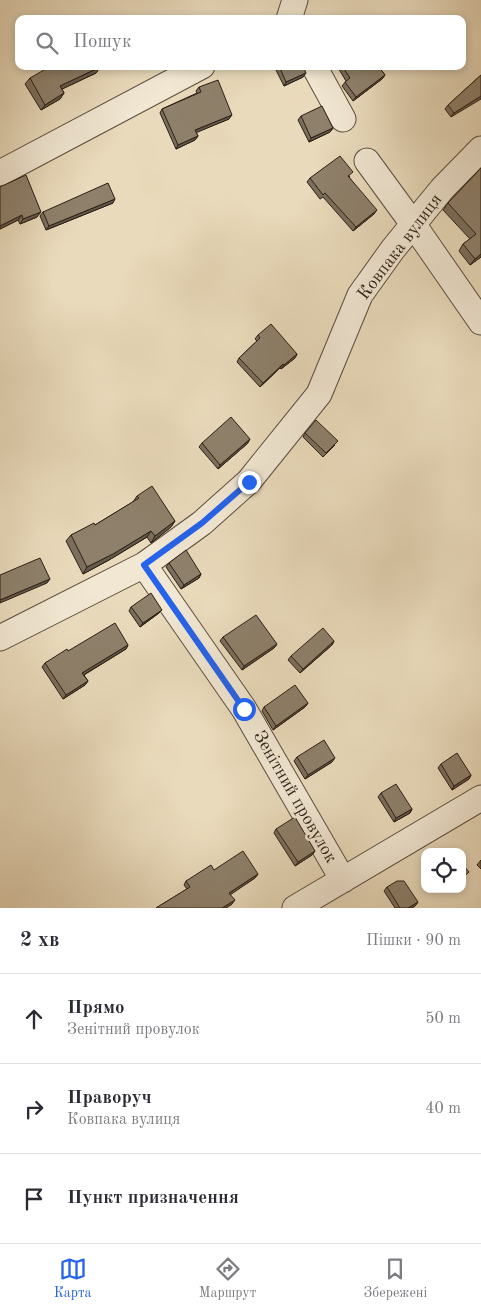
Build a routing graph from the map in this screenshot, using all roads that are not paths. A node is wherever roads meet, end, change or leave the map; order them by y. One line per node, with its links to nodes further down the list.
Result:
1 (295, 0): 2 (street)
2 (290, 15)
3 (194, 70): 8 (street)
4 (316, 70): 5 (street)
5 (343, 119)
6 (481, 149): 9 (street, Ковпака вулиця)
7 (367, 161): 9 (street)
8 (0, 173)
9 (413, 224): 10 (street); 11 (street, Ковпака вулиця)
10 (481, 322)
11 (144, 565): 12 (street, Ковпака вулиця); 14 (street, Зенітний провулок)
12 (0, 638)
13 (481, 798): 14 (street)
14 (343, 880): 15 (street)
15 (295, 908)

